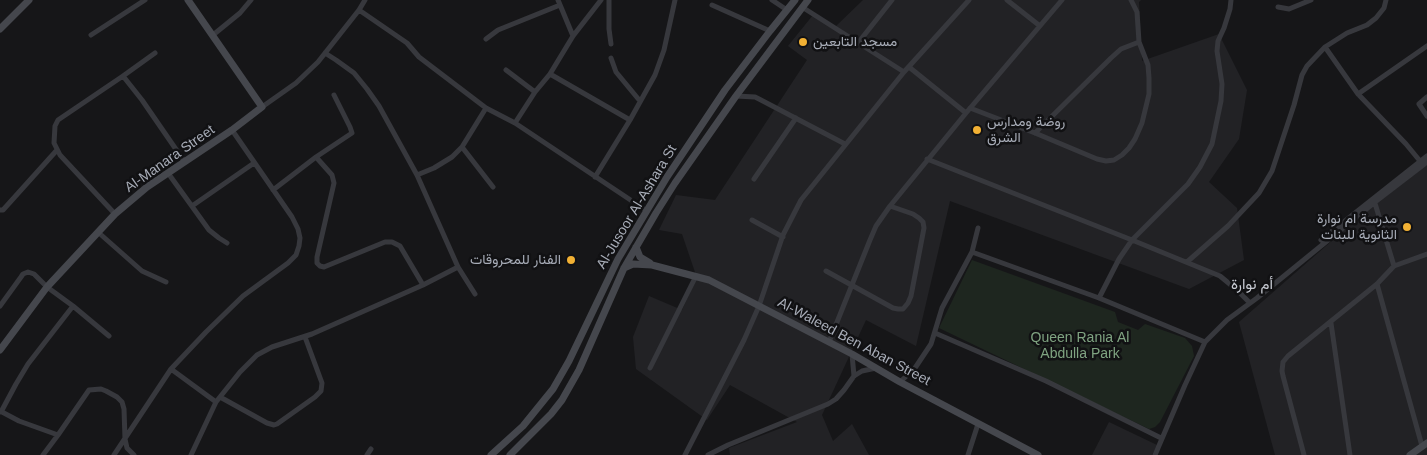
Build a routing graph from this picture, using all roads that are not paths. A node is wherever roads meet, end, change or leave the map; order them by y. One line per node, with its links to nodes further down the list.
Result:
1 (29, 0): 27 (main road)
2 (144, 0): 29 (street)
3 (188, 0): 30 (main road)
4 (251, 0): 30 (street)
5 (365, 0): 24 (street, Al-Manara Street)
6 (601, 0): 31 (street)
7 (608, 0): 35 (street)
8 (675, 0): 51 (street)
9 (774, 0): 25 (street)
10 (795, 0): 25 (main road, Al-Jusoor Al-Ashara St)
11 (808, 0): 22 (main road, Al-Jusoor Al-Ashara St)
12 (892, 0): 34 (street)
13 (969, 0): 41 (street)
14 (1007, 0): 26 (street)
15 (1062, 0): 26 (street)
16 (1131, 0): 33 (street)
17 (1231, 0): 89 (street)
18 (1310, 0): 23 (street)
19 (1386, 0): 37 (street)
20 (559, 2): 31 (street); 32 (street)
21 (712, 5): 28 (street)
22 (802, 7): 34 (street); 49 (main road, Al-Jusoor Al-Ashara St)
23 (1278, 7)
24 (359, 10): 39 (street, Al-Manara Street); 53 (street)
25 (787, 10): 28 (main road, Al-Jusoor Al-Ashara St)
26 (1040, 26): 54 (street)
27 (0, 29)
28 (770, 31): 74 (main road, Al-Jusoor Al-Ashara St)
29 (91, 35)
30 (213, 35): 52 (main road)
31 (573, 36): 44 (street)
32 (486, 39)
33 (1138, 42): 60 (street); 60 (street)
34 (858, 43): 43 (street)
35 (612, 44)
36 (1427, 46): 47 (street)
37 (1325, 47): 47 (street); 94 (street)
38 (156, 53): 45 (street)
39 (324, 53): 52 (street, Al-Manara Street); 72 (street)
40 (610, 58): 51 (street)
41 (909, 68): 43 (street); 54 (street)
42 (506, 70): 46 (street)
43 (904, 72): 61 (street)
44 (550, 74): 46 (street); 57 (street)
45 (123, 76): 63 (street); 67 (street)
46 (535, 92): 58 (street)
47 (1358, 94): 68 (street)
48 (334, 95): 65 (street)
49 (736, 96): 56 (street); 76 (main road, Al-Jusoor Al-Ashara St)
50 (1427, 97): 55 (street)
51 (640, 101): 57 (street)
52 (262, 107): 59 (main road, Al-Manara Street)
53 (486, 108): 58 (street); 62 (street)
54 (968, 110): 60 (street); 66 (street)
55 (1427, 116)
56 (796, 118): 61 (street); 75 (street)
57 (630, 120): 73 (street)
58 (515, 123): 73 (street)
59 (232, 130): 67 (main road, Al-Manara Street); 70 (street)
60 (1035, 133)
61 (845, 144): 88 (street)
62 (462, 147): 72 (street); 77 (street)
63 (58, 150): 82 (street); 84 (street)
64 (1427, 156): 68 (street)
65 (316, 157): 78 (street); 104 (street)
66 (927, 159): 81 (street); 89 (street)
67 (184, 161): 71 (main road, Al-Manara Street)
68 (1420, 161): 79 (street)
69 (1427, 162): 79 (street)
70 (254, 163): 78 (street); 80 (street)
71 (168, 173): 80 (street); 84 (main road, Al-Manara Street)
72 (417, 175): 97 (street)
73 (595, 177): 83 (street)
74 (667, 177): 76 (main road); 83 (main road, Al-Jusoor Al-Ashara St)
75 (754, 179)
76 (675, 183): 91 (main road, Al-Jusoor Al-Ashara St)
77 (493, 187)
78 (273, 190): 122 (street)
79 (1374, 200): 96 (street); 108 (street)
80 (192, 206): 90 (street)
81 (890, 206): 102 (street); 102 (street)
82 (0, 210)
83 (647, 211): 139 (main road, Al-Jusoor Al-Ashara St)
84 (115, 214): 87 (main road, Al-Manara Street)
85 (752, 220): 88 (street)
86 (978, 228): 92 (street)
87 (99, 233): 101 (street); 105 (main road, Al-Manara Street)
88 (782, 237): 111 (street)
89 (1132, 240): 94 (street); 107 (street)
90 (227, 242)
91 (636, 246): 95 (main road); 98 (main road, Al-Jusoor Al-Ashara St)
92 (972, 252): 107 (street); 113 (street)
93 (1427, 254): 96 (street)
94 (1186, 262): 108 (street)
95 (652, 265): 98 (main road, Al-Waleed Ben Aban Street); 100 (main road, Al-Waleed Ben Aban Street)
96 (1394, 266): 103 (street)
97 (458, 267): 104 (street); 106 (street)
98 (624, 268): 140 (main road, Al-Jusoor Al-Ashara St)
99 (826, 271): 102 (street)
100 (696, 276): 111 (main road, Al-Waleed Ben Aban Street); 120 (street)
101 (166, 282)
102 (852, 284): 116 (street)
103 (1377, 284): 112 (street); 132 (street)
104 (423, 286): 115 (street)
105 (47, 287): 109 (street); 110 (street); 118 (main road, Al-Manara Street)
106 (475, 294)
107 (1099, 298): 117 (street)
108 (1250, 303): 117 (street)
109 (0, 306)
110 (73, 306): 114 (street); 127 (street)
111 (759, 306): 116 (main road, Al-Waleed Ben Aban Street); 141 (street)
112 (1330, 323): 146 (street); 147 (street)
113 (935, 333): 124 (street); 130 (street)
114 (109, 336)
115 (305, 337): 125 (street); 125 (street)
116 (829, 342): 119 (main road, Al-Waleed Ben Aban Street)
117 (1205, 342): 130 (street)
118 (0, 350)
119 (852, 354): 121 (main road, Al-Waleed Ben Aban Street); 123 (street)
120 (650, 368)
121 (876, 368): 123 (street); 124 (main road, Al-Waleed Ben Aban Street)
122 (171, 369): 126 (street); 131 (street)
123 (854, 376): 142 (street)
124 (900, 382): 128 (main road, Al-Waleed Ben Aban Street)
125 (220, 397): 126 (street)
126 (216, 402): 137 (street)
127 (1, 411): 129 (street)
128 (978, 424): 143 (street); 144 (main road, Al-Waleed Ben Aban Street)
129 (58, 435): 131 (street); 134 (street)
130 (1161, 438): 145 (street)
131 (125, 439): 135 (street); 136 (street)
132 (1425, 445): 148 (main road)
133 (371, 449): 138 (street)
134 (43, 455)
135 (114, 455)
136 (134, 455)
137 (191, 455)
138 (367, 455)
139 (491, 455)
140 (510, 455)
141 (685, 455)
142 (708, 455)
143 (968, 455)
144 (1038, 455)
145 (1154, 455)
146 (1304, 455)
147 (1350, 455)
148 (1410, 455)

